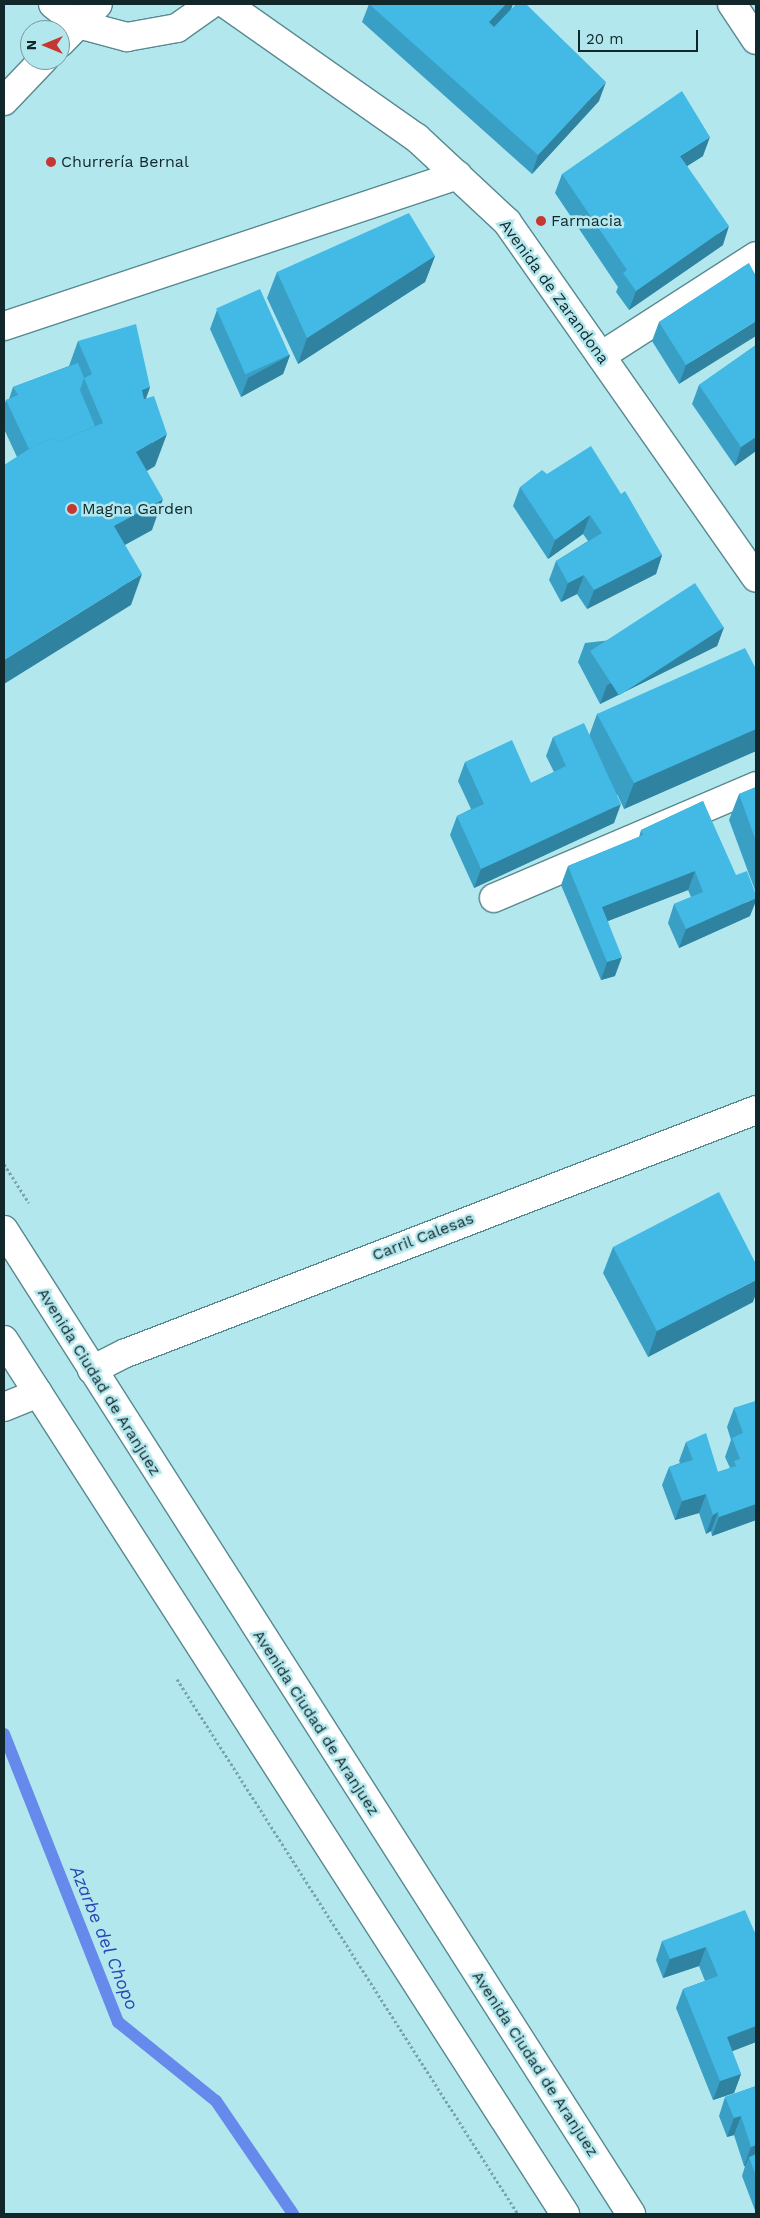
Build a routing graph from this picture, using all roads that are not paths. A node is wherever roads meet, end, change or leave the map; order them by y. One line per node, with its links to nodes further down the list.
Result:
1 (53, 4): 6 (street)
2 (98, 4): 7 (street)
3 (211, 4): 8 (street)
4 (226, 4): 12 (street, Avenida de Zarandona)
5 (732, 4): 9 (street)
6 (62, 20)
7 (70, 32)
8 (70, 33)
9 (756, 40)
10 (33, 70): 11 (street)
11 (4, 101)
12 (457, 175): 14 (street); 15 (street, Avenida de Zarandona)
13 (756, 256): 15 (street)
14 (4, 326)
15 (601, 356): 16 (street, Avenida de Zarandona)
16 (756, 578)
17 (756, 786): 18 (street)
18 (494, 898)
19 (756, 1110): 22 (street, Carril Calesas)
20 (4, 1230): 22 (street, Avenida Ciudad de Aranjuez)
21 (4, 1340): 23 (street)
22 (92, 1370): 26 (street, Avenida Ciudad de Aranjuez)
23 (38, 1393): 24 (street); 25 (street)
24 (4, 1407)
25 (565, 2214)
26 (631, 2214)

